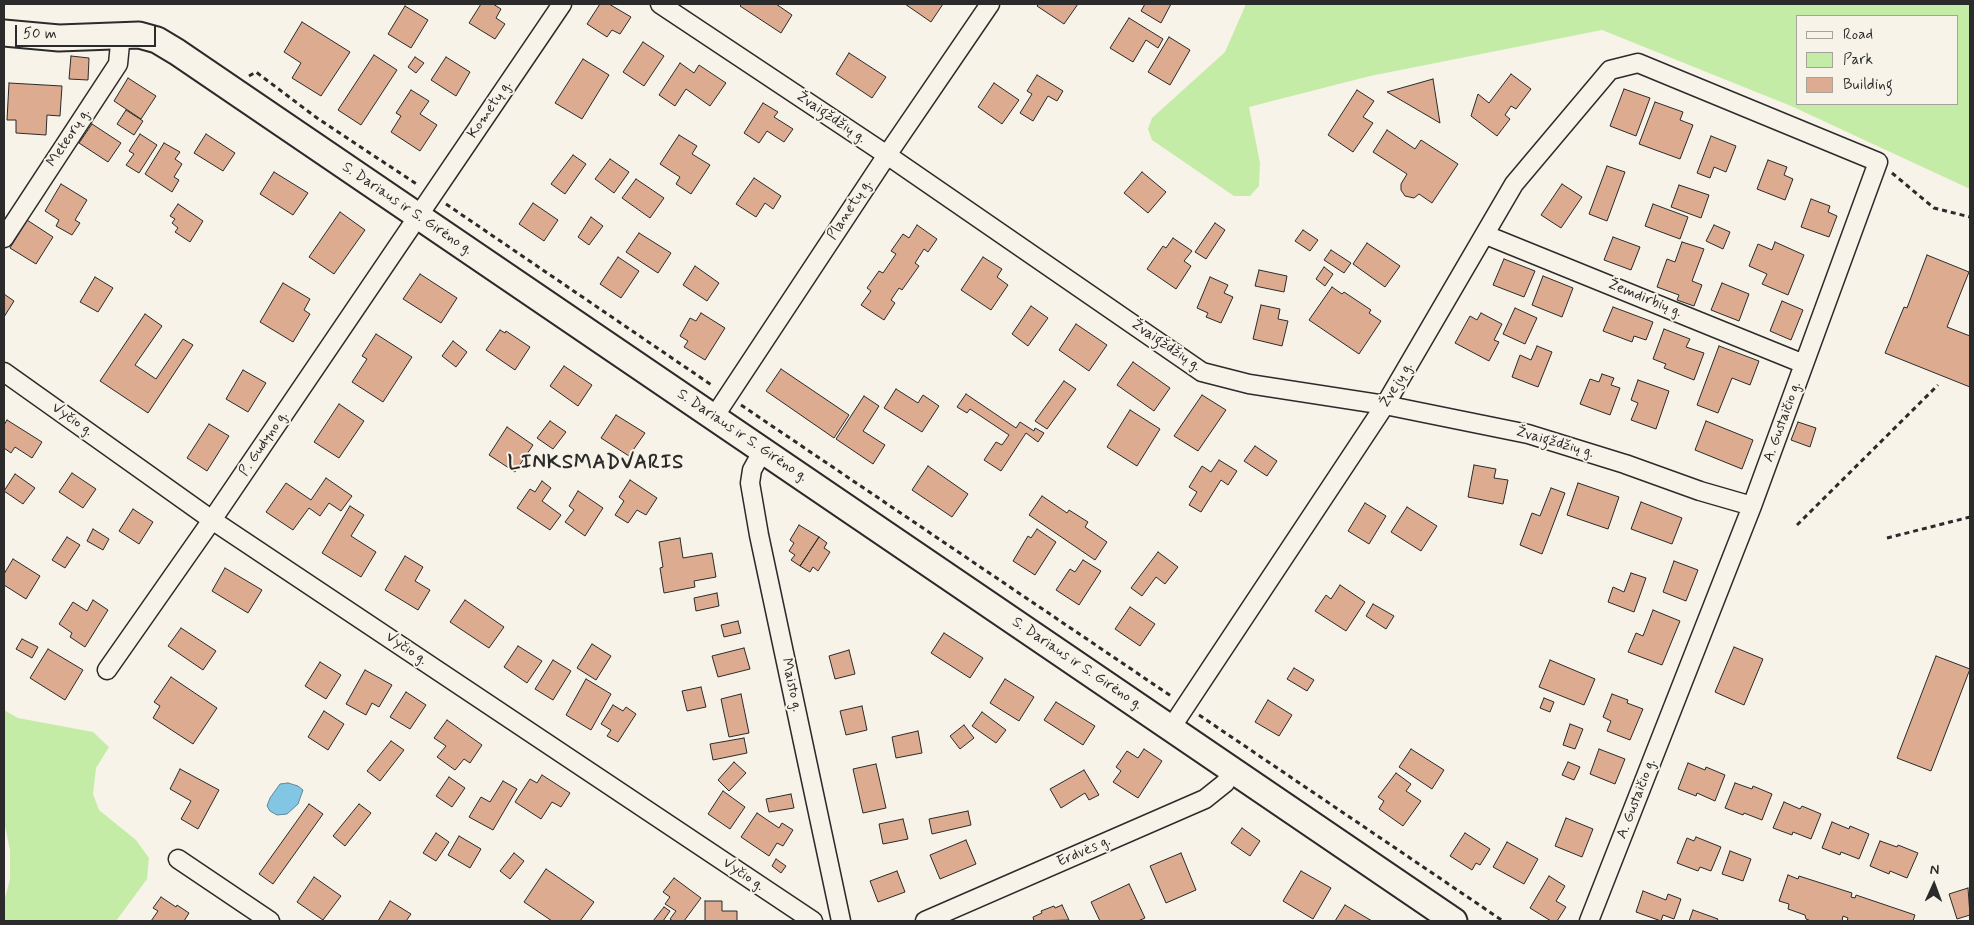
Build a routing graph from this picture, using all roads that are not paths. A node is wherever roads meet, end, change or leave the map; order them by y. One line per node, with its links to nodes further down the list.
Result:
1 (562, 4): 8 (street, Kometų g.)
2 (660, 4): 6 (street, Žvaigždžių g.)
3 (990, 4): 6 (street, Planetų g.)
4 (4, 33): 5 (street, S. Dariaus ir S. Girėno g.)
5 (121, 34): 8 (street, S. Dariaus ir S. Girėno g.); 10 (street, Meteorų g.)
6 (886, 155): 13 (street, Žvaigždžių g.); 14 (street, Planetų g.)
7 (1878, 162): 9 (street, Žvejų g.); 11 (street, A. Gustaičio g.)
8 (418, 216): 14 (street, S. Dariaus ir S. Girėno g.); 17 (street, P. Gudyno g.)
9 (1486, 235): 11 (street, Žemdirbių g.); 13 (street, Žvejų g.)
10 (4, 238)
11 (1804, 364): 16 (street, A. Gustaičio g.)
12 (4, 372): 17 (street, Vyčio g.)
13 (1385, 405): 16 (street, Žvaigždžių g.); 19 (street, Žvejų g.)
14 (714, 417): 15 (street, S. Dariaus ir S. Girėno g.)
15 (763, 450): 19 (street, S. Dariaus ir S. Girėno g.); 24 (street, Maisto g.)
16 (1752, 506): 27 (street, A. Gustaičio g.)
17 (212, 520): 18 (street, P. Gudyno g.); 23 (street, Vyčio g.)
18 (108, 670)
19 (1171, 728): 20 (street, S. Dariaus ir S. Girėno g.)
20 (1233, 770): 25 (street, Erdvės g.); 26 (street, S. Dariaus ir S. Girėno g.)
21 (178, 859): 22 (street)
22 (270, 921)
23 (813, 921)
24 (842, 921)
25 (925, 921)
26 (1454, 921)
27 (1589, 921)

